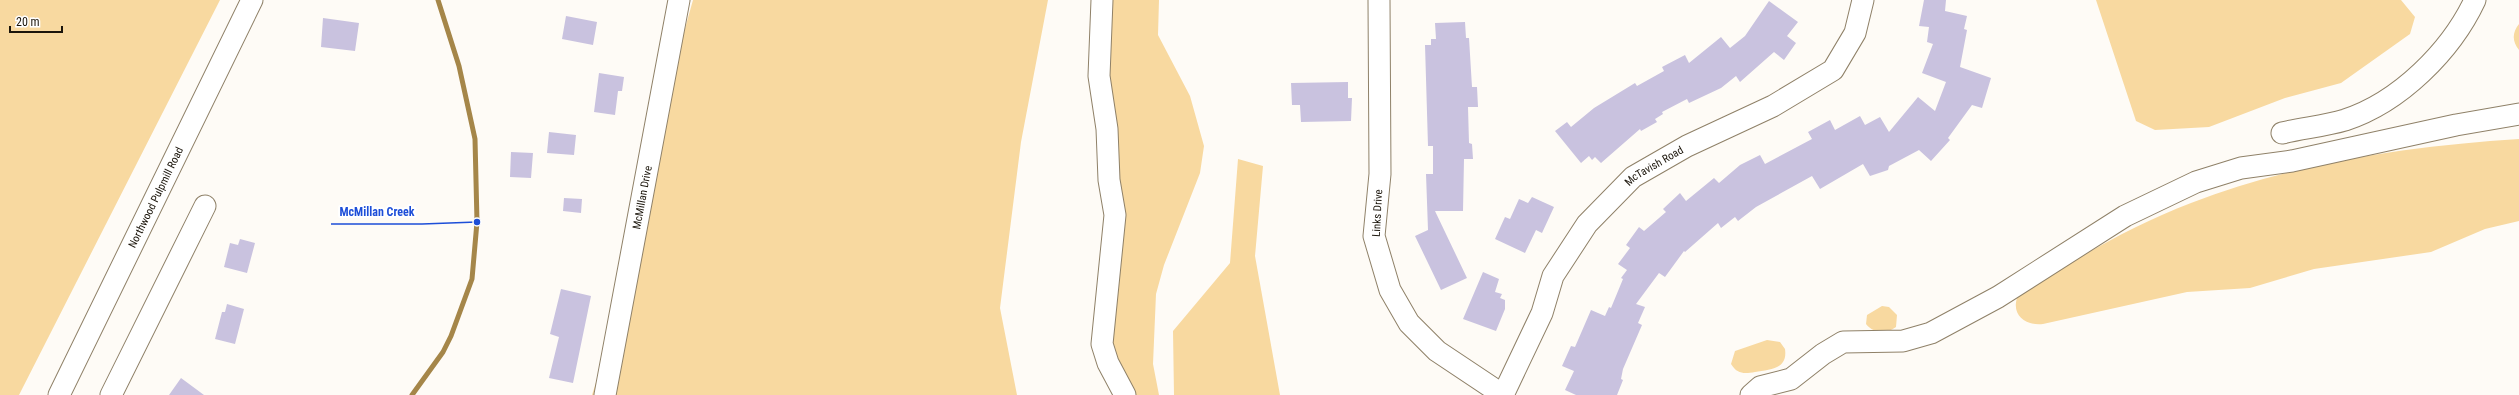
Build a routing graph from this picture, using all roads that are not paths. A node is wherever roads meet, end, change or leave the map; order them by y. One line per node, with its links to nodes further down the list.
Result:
1 (252, 0): 10 (street, Northwood Pulpmill Road)
2 (679, 0): 12 (street, McMillan Drive)
3 (1102, 0): 13 (street)
4 (1379, 0): 14 (street, Links Drive)
5 (1863, 0): 14 (street, McTavish Road)
6 (2475, 0): 8 (street)
7 (2519, 114): 15 (street)
8 (2282, 133)
9 (205, 206): 11 (street)
10 (59, 395)
11 (111, 395)
12 (605, 395)
13 (1125, 395)
14 (1503, 395)
15 (1751, 395)

